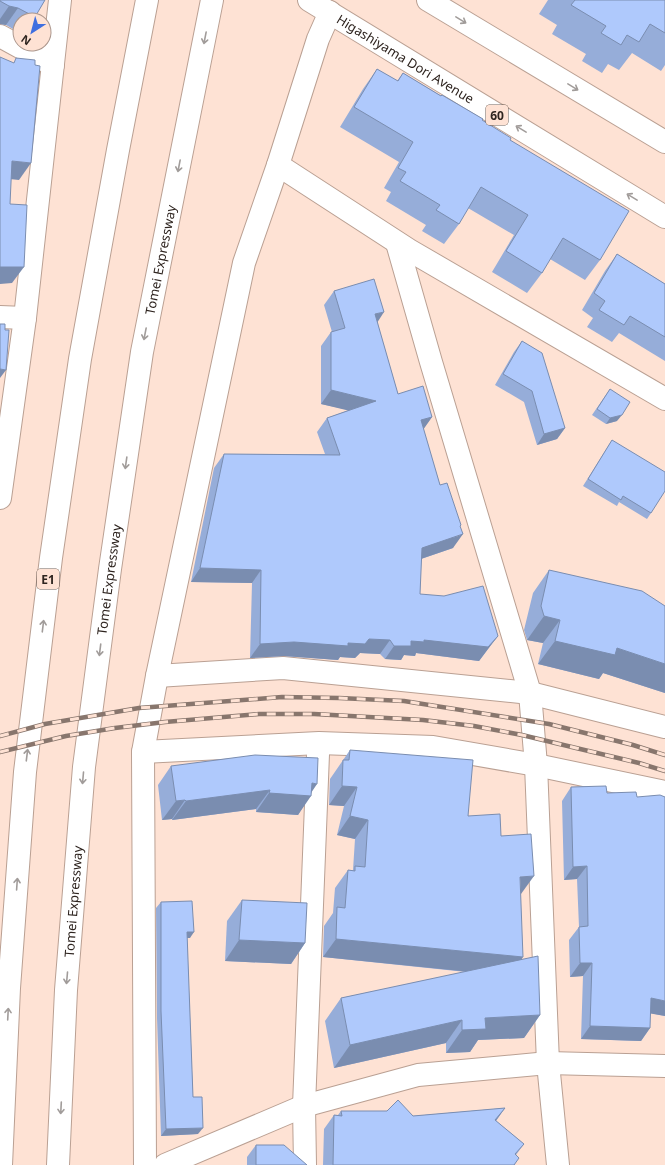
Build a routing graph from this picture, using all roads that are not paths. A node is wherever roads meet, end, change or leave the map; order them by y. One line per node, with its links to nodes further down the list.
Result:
1 (60, 0): 8 (main road)
2 (147, 0): 27 (main road, E1, one-way to 2)
3 (212, 0): 28 (main road, Tomei Expressway, one-way to 28)
4 (309, 0): 6 (main road, 60)
5 (428, 0): 9 (main road, one-way to 9)
6 (330, 12): 10 (main road); 11 (main road, Higashiyama Dori Avenue / 60, one-way to 6)
7 (0, 36): 8 (main road)
8 (53, 65): 14 (main road)
9 (665, 142)
10 (278, 165): 12 (main road); 17 (main road)
11 (665, 217)
12 (397, 243): 15 (main road); 18 (main road)
13 (0, 317): 14 (main road)
14 (25, 318): 16 (main road)
15 (665, 400)
16 (0, 498)
17 (157, 676): 18 (main road); 21 (main road)
18 (530, 693): 19 (main road); 22 (main road)
19 (665, 727)
20 (319, 743): 21 (main road); 22 (main road); 26 (main road)
21 (143, 752): 29 (main road)
22 (536, 765): 23 (main road); 24 (main road)
23 (665, 792)
24 (548, 1063): 25 (main road); 26 (main road); 32 (main road)
25 (665, 1066)
26 (304, 1106): 30 (main road); 31 (main road)
27 (1, 1165)
28 (58, 1165)
29 (145, 1165)
30 (165, 1165)
31 (305, 1165)
32 (558, 1165)

